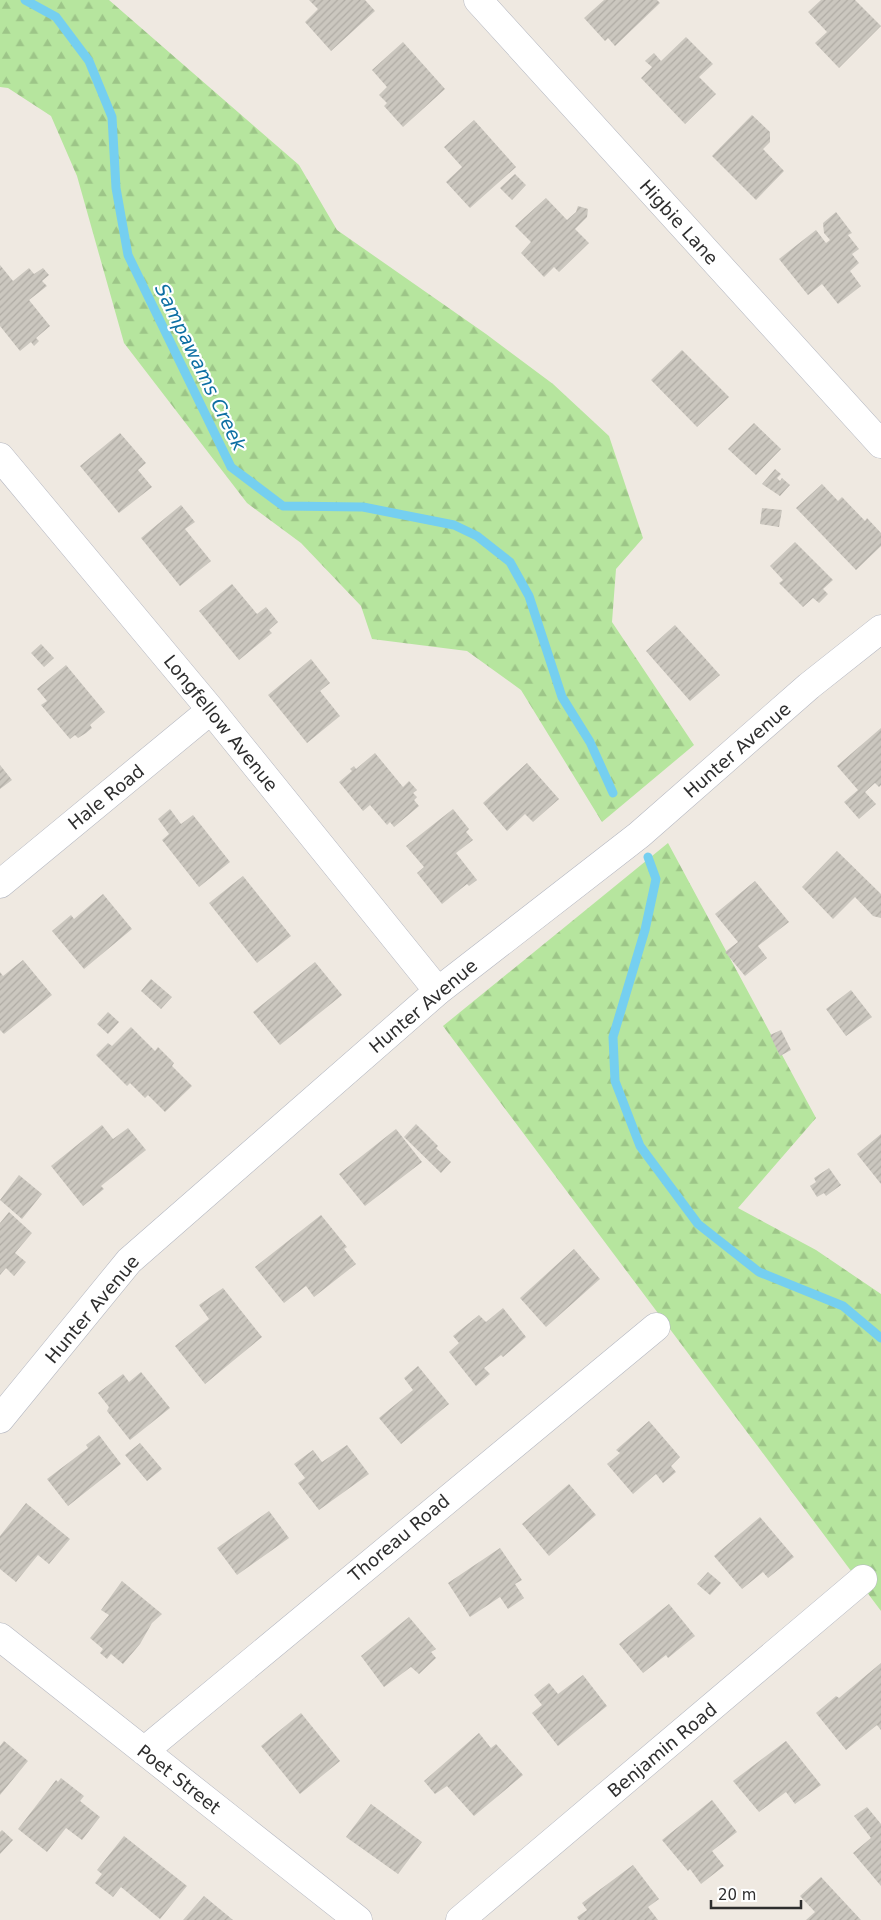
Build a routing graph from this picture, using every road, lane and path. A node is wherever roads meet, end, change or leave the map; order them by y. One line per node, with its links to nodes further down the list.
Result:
1 (478, 0): 2 (street, Higbie Lane)
2 (881, 444)
3 (0, 457): 5 (street, Longfellow Avenue)
4 (881, 629): 7 (street, Hunter Avenue)
5 (211, 710): 6 (street, Hale Road); 7 (street, Longfellow Avenue)
6 (0, 884)
7 (438, 991): 9 (street, Hunter Avenue)
8 (656, 1327): 12 (street, Thoreau Road)
9 (0, 1419)
10 (863, 1579): 14 (street, Benjamin Road)
11 (0, 1637): 12 (street, Poet Street)
12 (144, 1751): 13 (street, Poet Street)
13 (358, 1920)
14 (460, 1920)

